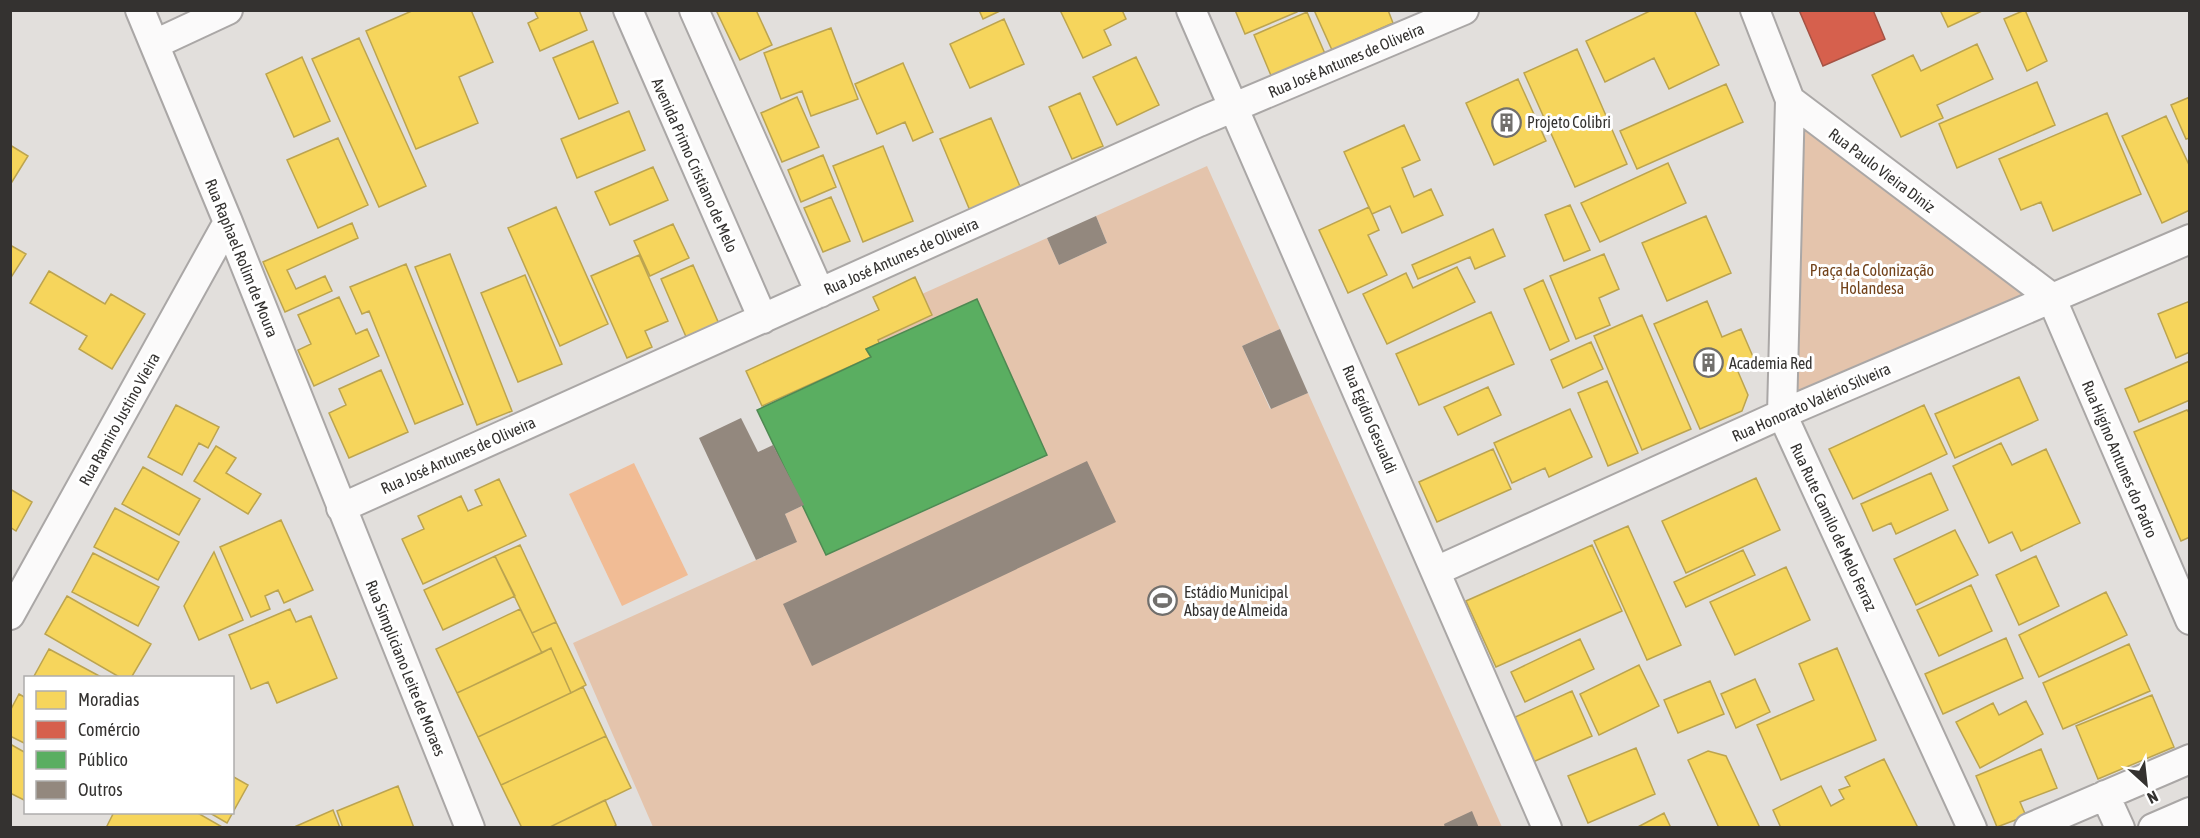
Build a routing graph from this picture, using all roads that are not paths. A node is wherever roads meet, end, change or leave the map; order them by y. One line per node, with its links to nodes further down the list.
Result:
1 (140, 10): 8 (street, Rua Raphael Rolim de Moura)
2 (228, 10): 8 (street)
3 (628, 10): 15 (street, Avenida Primo Cristiano de Melo)
4 (694, 10): 13 (street)
5 (1191, 10): 10 (street, Rua Egídio Gesualdi)
6 (1464, 10): 10 (street, Rua José Antunes de Oliveira)
7 (1755, 10): 9 (street)
8 (155, 44): 11 (street, Rua Raphael Rolim de Moura)
9 (1790, 100): 14 (street, Rua Paulo Vieira Diniz); 16 (street, Rua Rute Camilo de Melo Ferraz)
10 (1235, 106): 13 (street, Rua José Antunes de Oliveira); 18 (street, Rua Egídio Gesualdi)
11 (228, 222): 17 (street, Rua Raphael Rolim de Moura); 19 (street, Rua Ramiro Justino Vieira)
12 (2190, 239): 14 (street, Rua Honorato Valério Silveira)
13 (820, 293): 15 (street, Rua José Antunes de Oliveira)
14 (2051, 297): 16 (street, Rua Honorato Valério Silveira); 20 (street, Rua Higíno Antunes do Padro)
15 (763, 319): 17 (street, Rua José Antunes de Oliveira)
16 (1782, 414): 18 (street, Rua Honorato Valério Silveira); 26 (street, Rua Rute Camilo de Melo Ferraz)
17 (341, 508): 24 (street, Rua Simpliciano Leite de Moraes)
18 (1436, 571): 25 (street, Rua Egídio Gesualdi)
19 (10, 615)
20 (2190, 620)
21 (2190, 759): 22 (street)
22 (2105, 795): 27 (street); 28 (street)
23 (2190, 812): 29 (street)
24 (470, 828)
25 (1547, 828)
26 (1972, 828)
27 (2029, 828)
28 (2120, 828)
29 (2153, 828)

